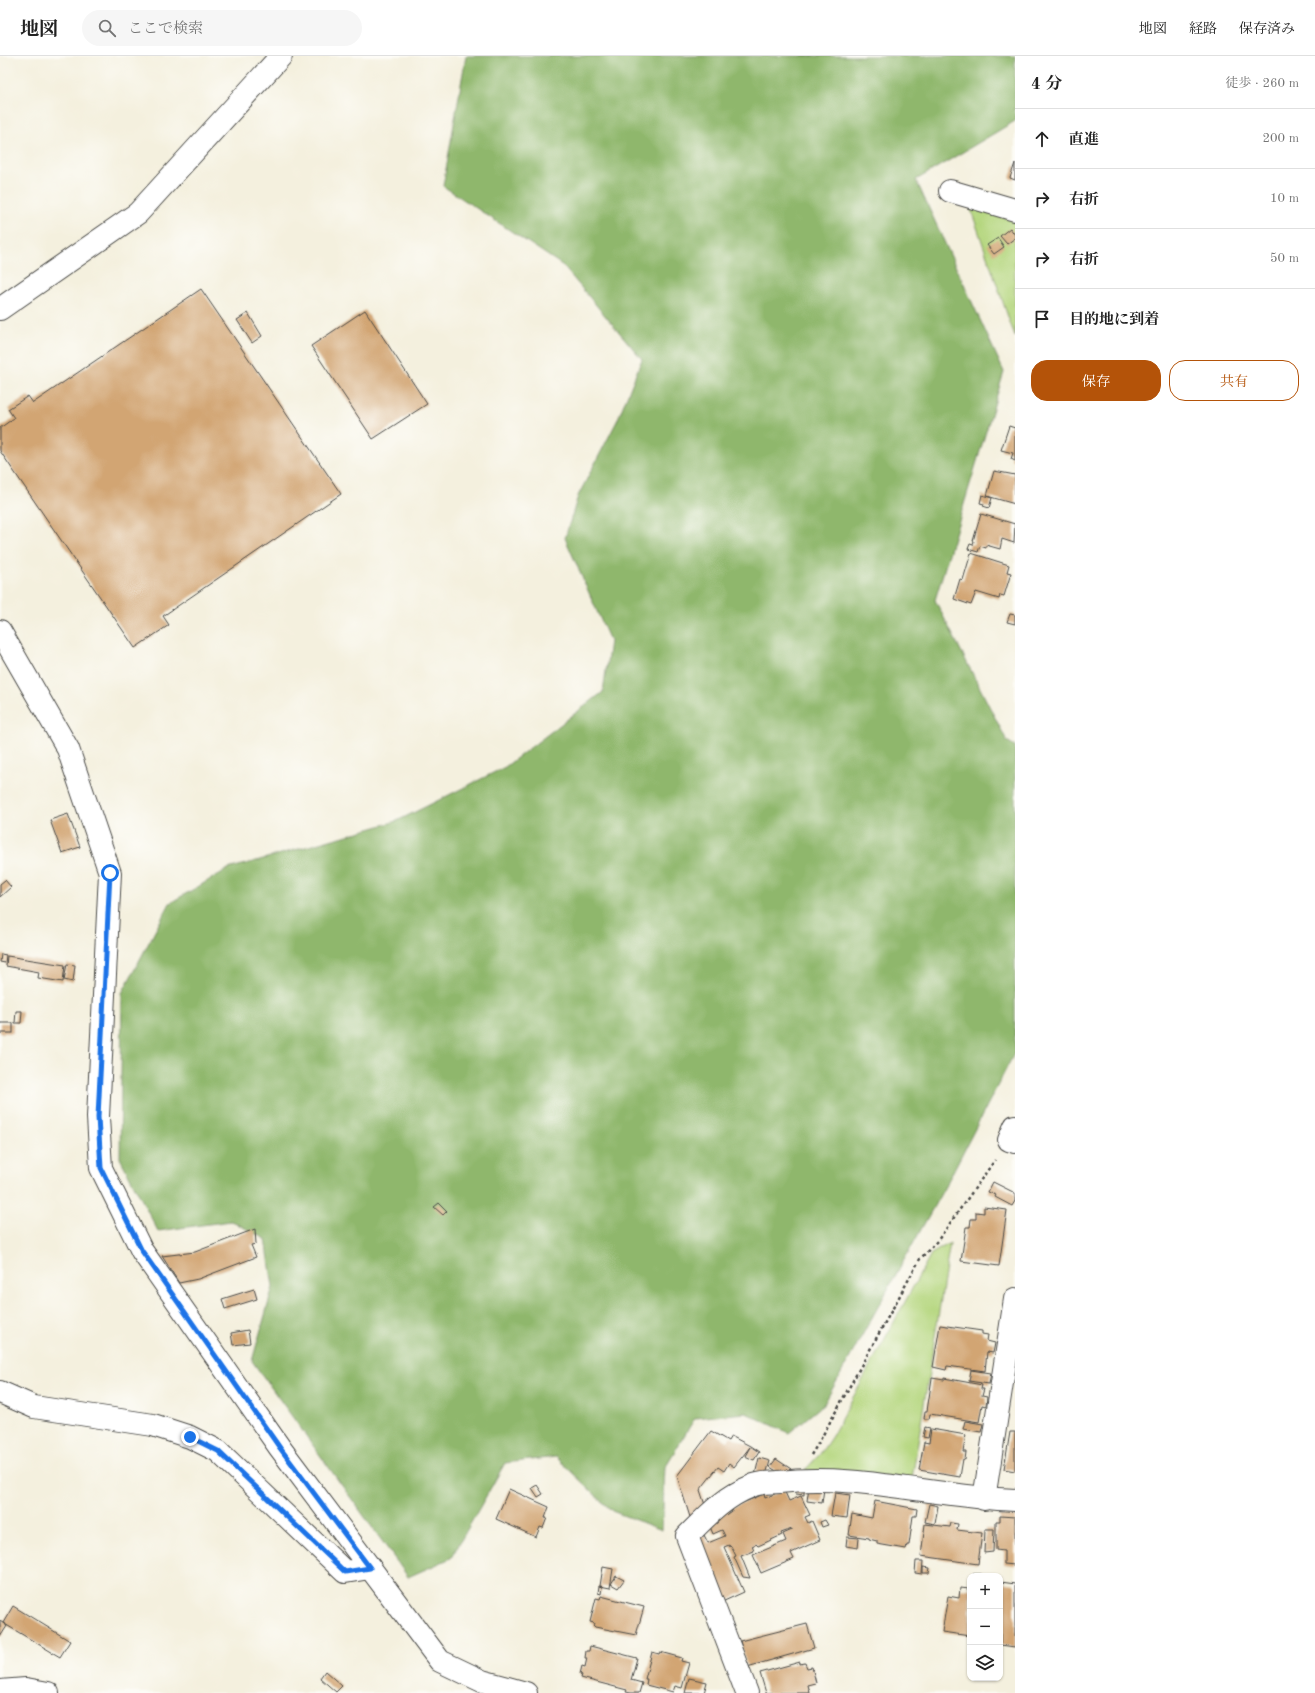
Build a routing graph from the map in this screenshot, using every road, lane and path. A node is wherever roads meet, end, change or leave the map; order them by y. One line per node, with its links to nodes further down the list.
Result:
1 (281, 56): 4 (street)
2 (950, 191): 3 (street)
3 (1015, 210)
4 (0, 309)
5 (0, 631): 12 (street)
6 (1013, 1136): 9 (path)
7 (1015, 1299): 10 (street)
8 (0, 1392): 12 (street)
9 (794, 1480): 10 (street); 16 (street)
10 (984, 1499): 11 (street)
11 (1015, 1500)
12 (370, 1568): 15 (street)
13 (0, 1691): 14 (street)
14 (48, 1693)
15 (526, 1693)
16 (747, 1693)

